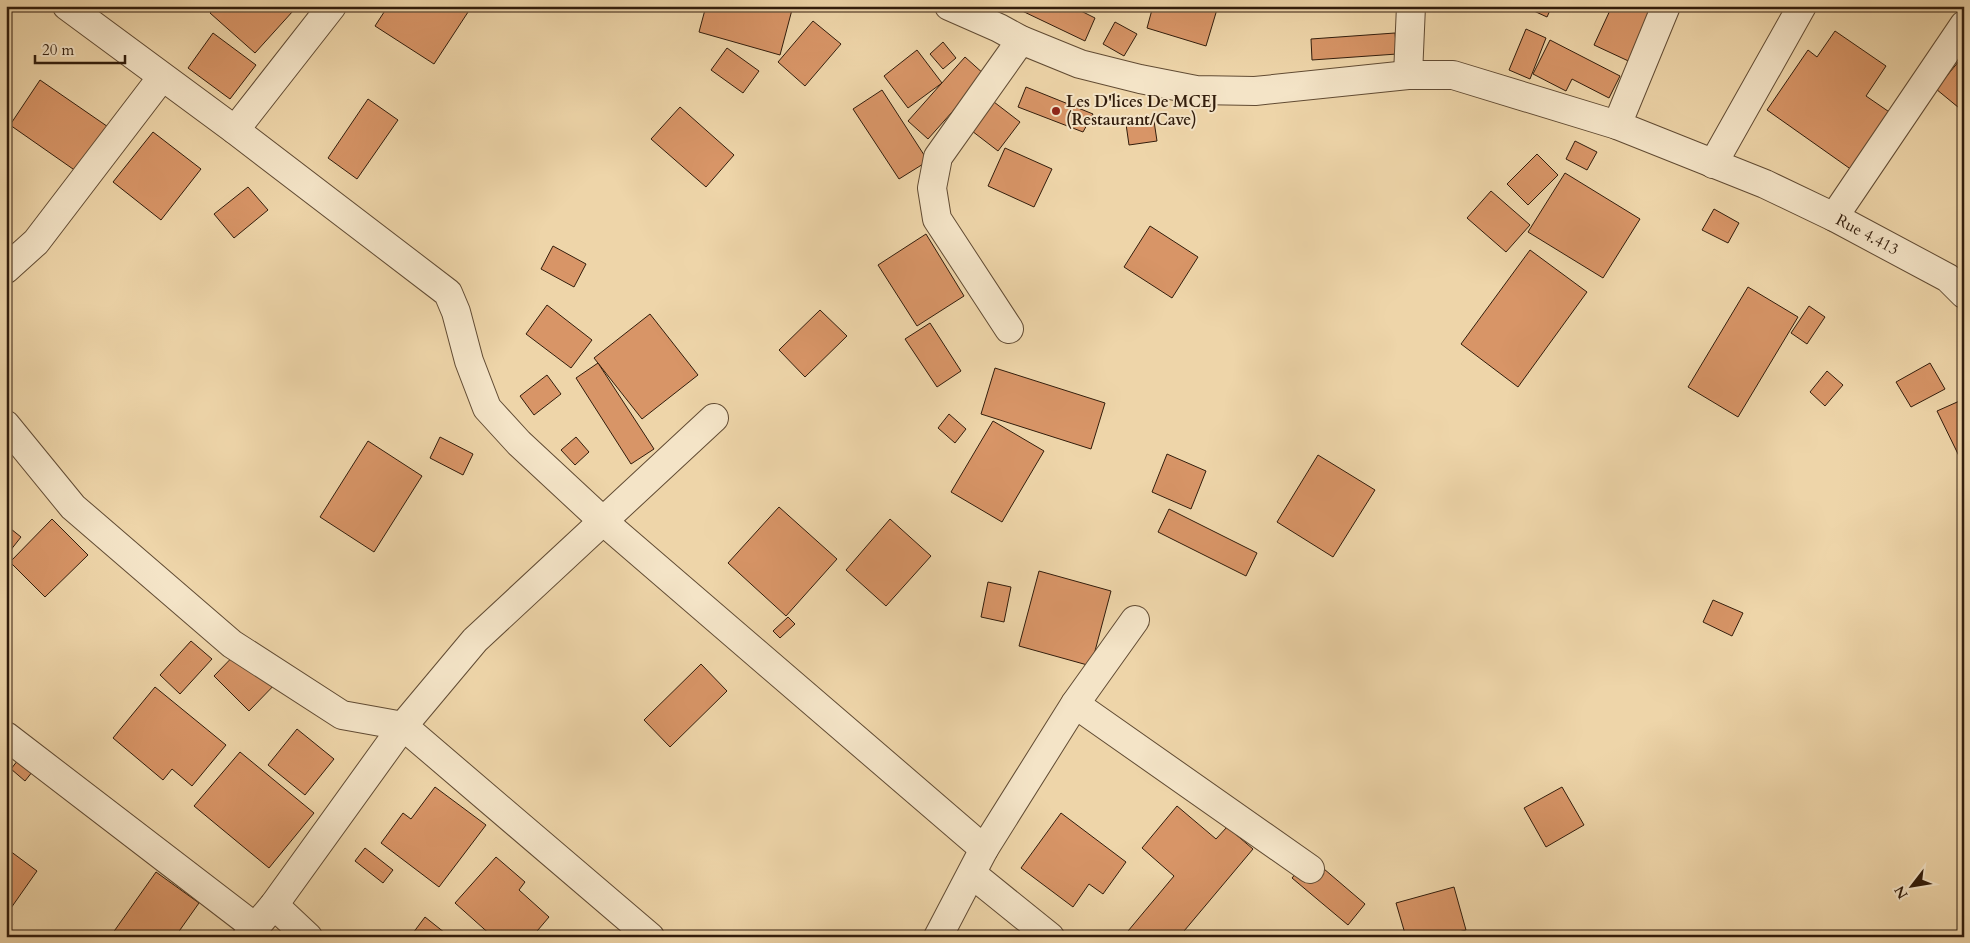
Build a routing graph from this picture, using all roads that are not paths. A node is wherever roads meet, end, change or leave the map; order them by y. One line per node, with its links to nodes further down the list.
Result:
1 (66, 6): 10 (street)
2 (332, 6): 12 (street)
3 (949, 6): 7 (street, Rue 4.413)
4 (1411, 6): 9 (street)
5 (1666, 6): 11 (street)
6 (1802, 6): 13 (street)
7 (1009, 25): 9 (street, Rue 4.413); 17 (street)
8 (1964, 25): 14 (street)
9 (1408, 75): 11 (street, Rue 4.413)
10 (162, 77): 12 (street); 15 (street)
11 (1617, 125): 13 (street, Rue 4.413)
12 (235, 130): 20 (street)
13 (1713, 164): 14 (street, Rue 4.413)
14 (1834, 217): 16 (street, Rue 4.413)
15 (6, 269)
16 (1964, 294)
17 (1009, 329)
18 (714, 418): 20 (street)
19 (6, 425): 23 (street)
20 (604, 522): 23 (street); 25 (street)
21 (1135, 620): 22 (street)
22 (1075, 704): 25 (street); 26 (street)
23 (403, 726): 28 (street); 31 (street)
24 (6, 736): 29 (street)
25 (984, 849): 27 (street)
26 (1310, 868)
27 (972, 874): 32 (street); 33 (street)
28 (274, 905): 29 (street); 30 (street)
29 (252, 932)
30 (308, 937)
31 (650, 937)
32 (938, 937)
33 (1050, 937)

